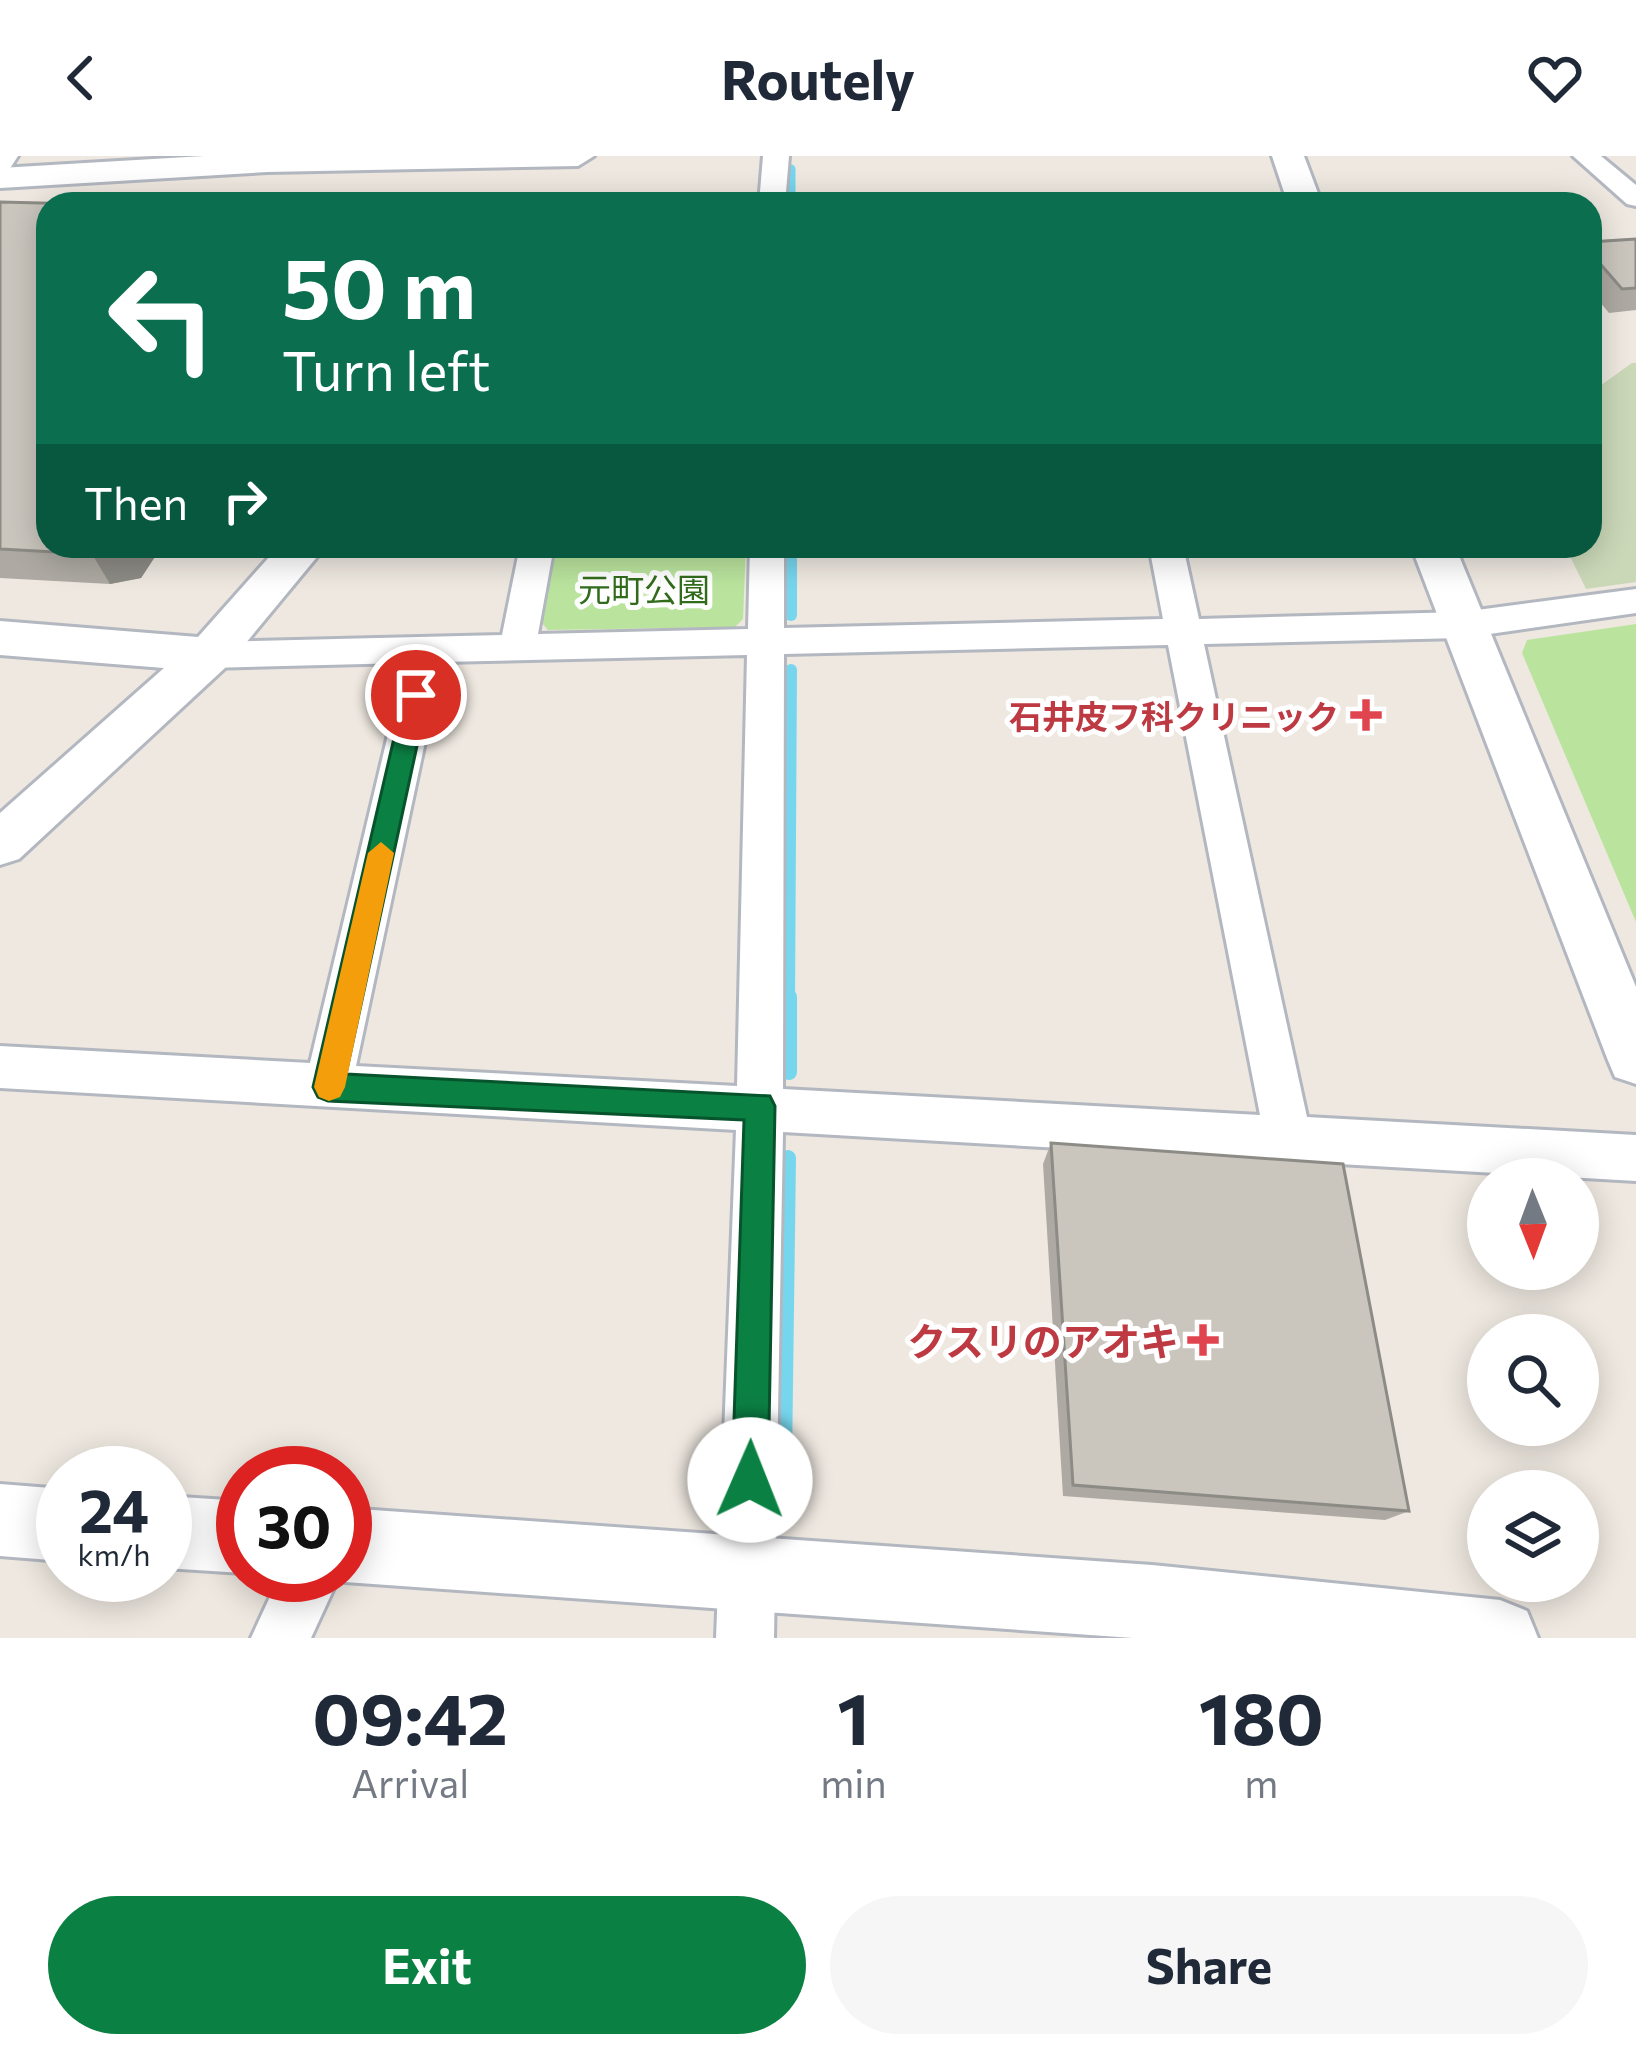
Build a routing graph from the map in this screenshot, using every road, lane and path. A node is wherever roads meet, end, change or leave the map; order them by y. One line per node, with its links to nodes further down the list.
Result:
1 (5, 156): 7 (street)
2 (578, 156): 8 (street)
3 (776, 156): 10 (street)
4 (1288, 156): 11 (street)
5 (1586, 156): 12 (street)
6 (269, 159): 8 (street); 9 (street)
7 (0, 164)
8 (476, 165)
9 (0, 178)
10 (773, 192)
11 (1301, 192)
12 (1636, 198)
13 (294, 558): 25 (street)
14 (535, 558): 23 (street)
15 (766, 558): 22 (street)
16 (1169, 558): 20 (street)
17 (1437, 558): 19 (street)
18 (1636, 601): 19 (street)
19 (1462, 625): 20 (street); 27 (street)
20 (1184, 632): 22 (street); 31 (street)
21 (0, 638): 25 (street)
22 (764, 642): 23 (street); 30 (street)
23 (517, 649): 24 (street)
24 (426, 652): 25 (street); 29 (street)
25 (209, 655): 26 (street)
26 (0, 844)
27 (1636, 1058)
28 (0, 1066): 29 (street)
29 (328, 1087): 30 (street)
30 (760, 1106): 31 (street); 37 (street)
31 (1288, 1139): 32 (street)
32 (1636, 1158)
33 (0, 1520): 34 (street)
34 (36, 1523)
35 (372, 1549): 37 (street)
36 (298, 1602): 39 (street)
37 (747, 1606): 38 (street)
38 (1493, 1637)
39 (280, 1638)

